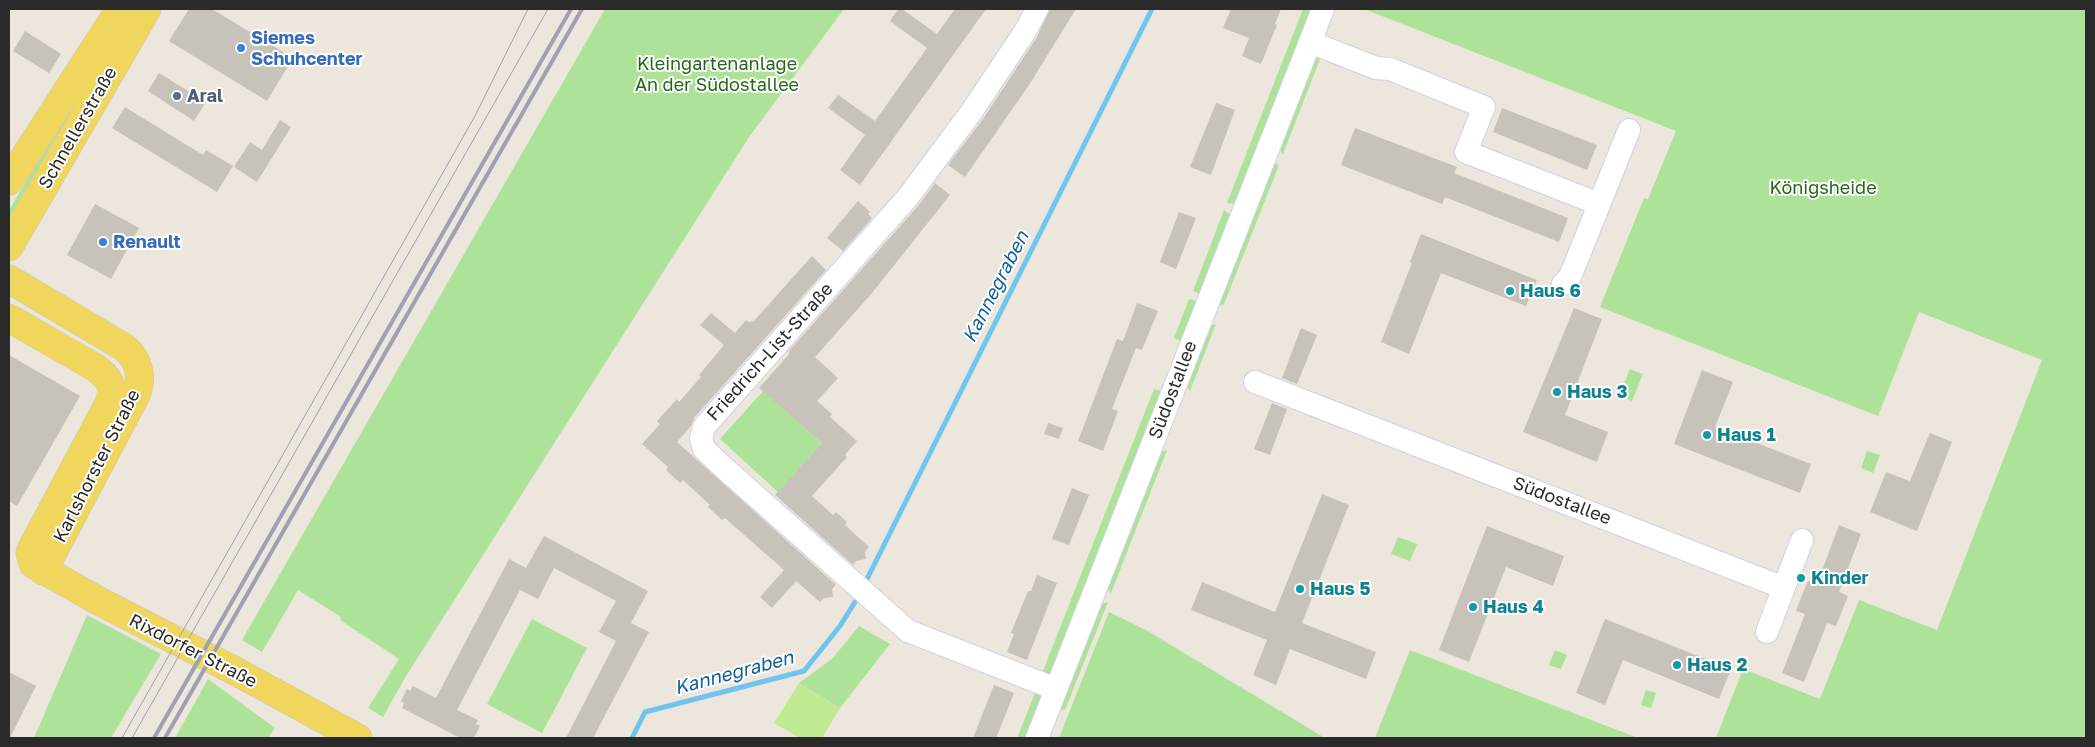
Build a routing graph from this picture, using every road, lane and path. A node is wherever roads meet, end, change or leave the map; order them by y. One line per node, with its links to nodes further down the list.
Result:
1 (120, 9): 7 (main road, Schnellerstraße)
2 (148, 9): 9 (main road, Schnellerstraße)
3 (1036, 9): 18 (street, Friedrich-List-Straße)
4 (1323, 9): 5 (street, Südostallee)
5 (1310, 42): 8 (street); 18 (street, Südostallee)
6 (1629, 130): 8 (street)
7 (9, 181)
8 (1599, 204): 11 (street)
9 (9, 247)
10 (9, 279): 15 (main road, Karlshorster Straße)
11 (1563, 284)
12 (9, 318): 15 (main road, Karlshorster Straße)
13 (1255, 382): 16 (street, Südostallee)
14 (1802, 540): 16 (street)
15 (37, 565): 19 (main road, Rixdorfer Straße)
16 (1784, 588): 17 (street)
17 (1767, 632)
18 (1056, 689): 20 (street, Südostallee)
19 (358, 738)
20 (1036, 738)

